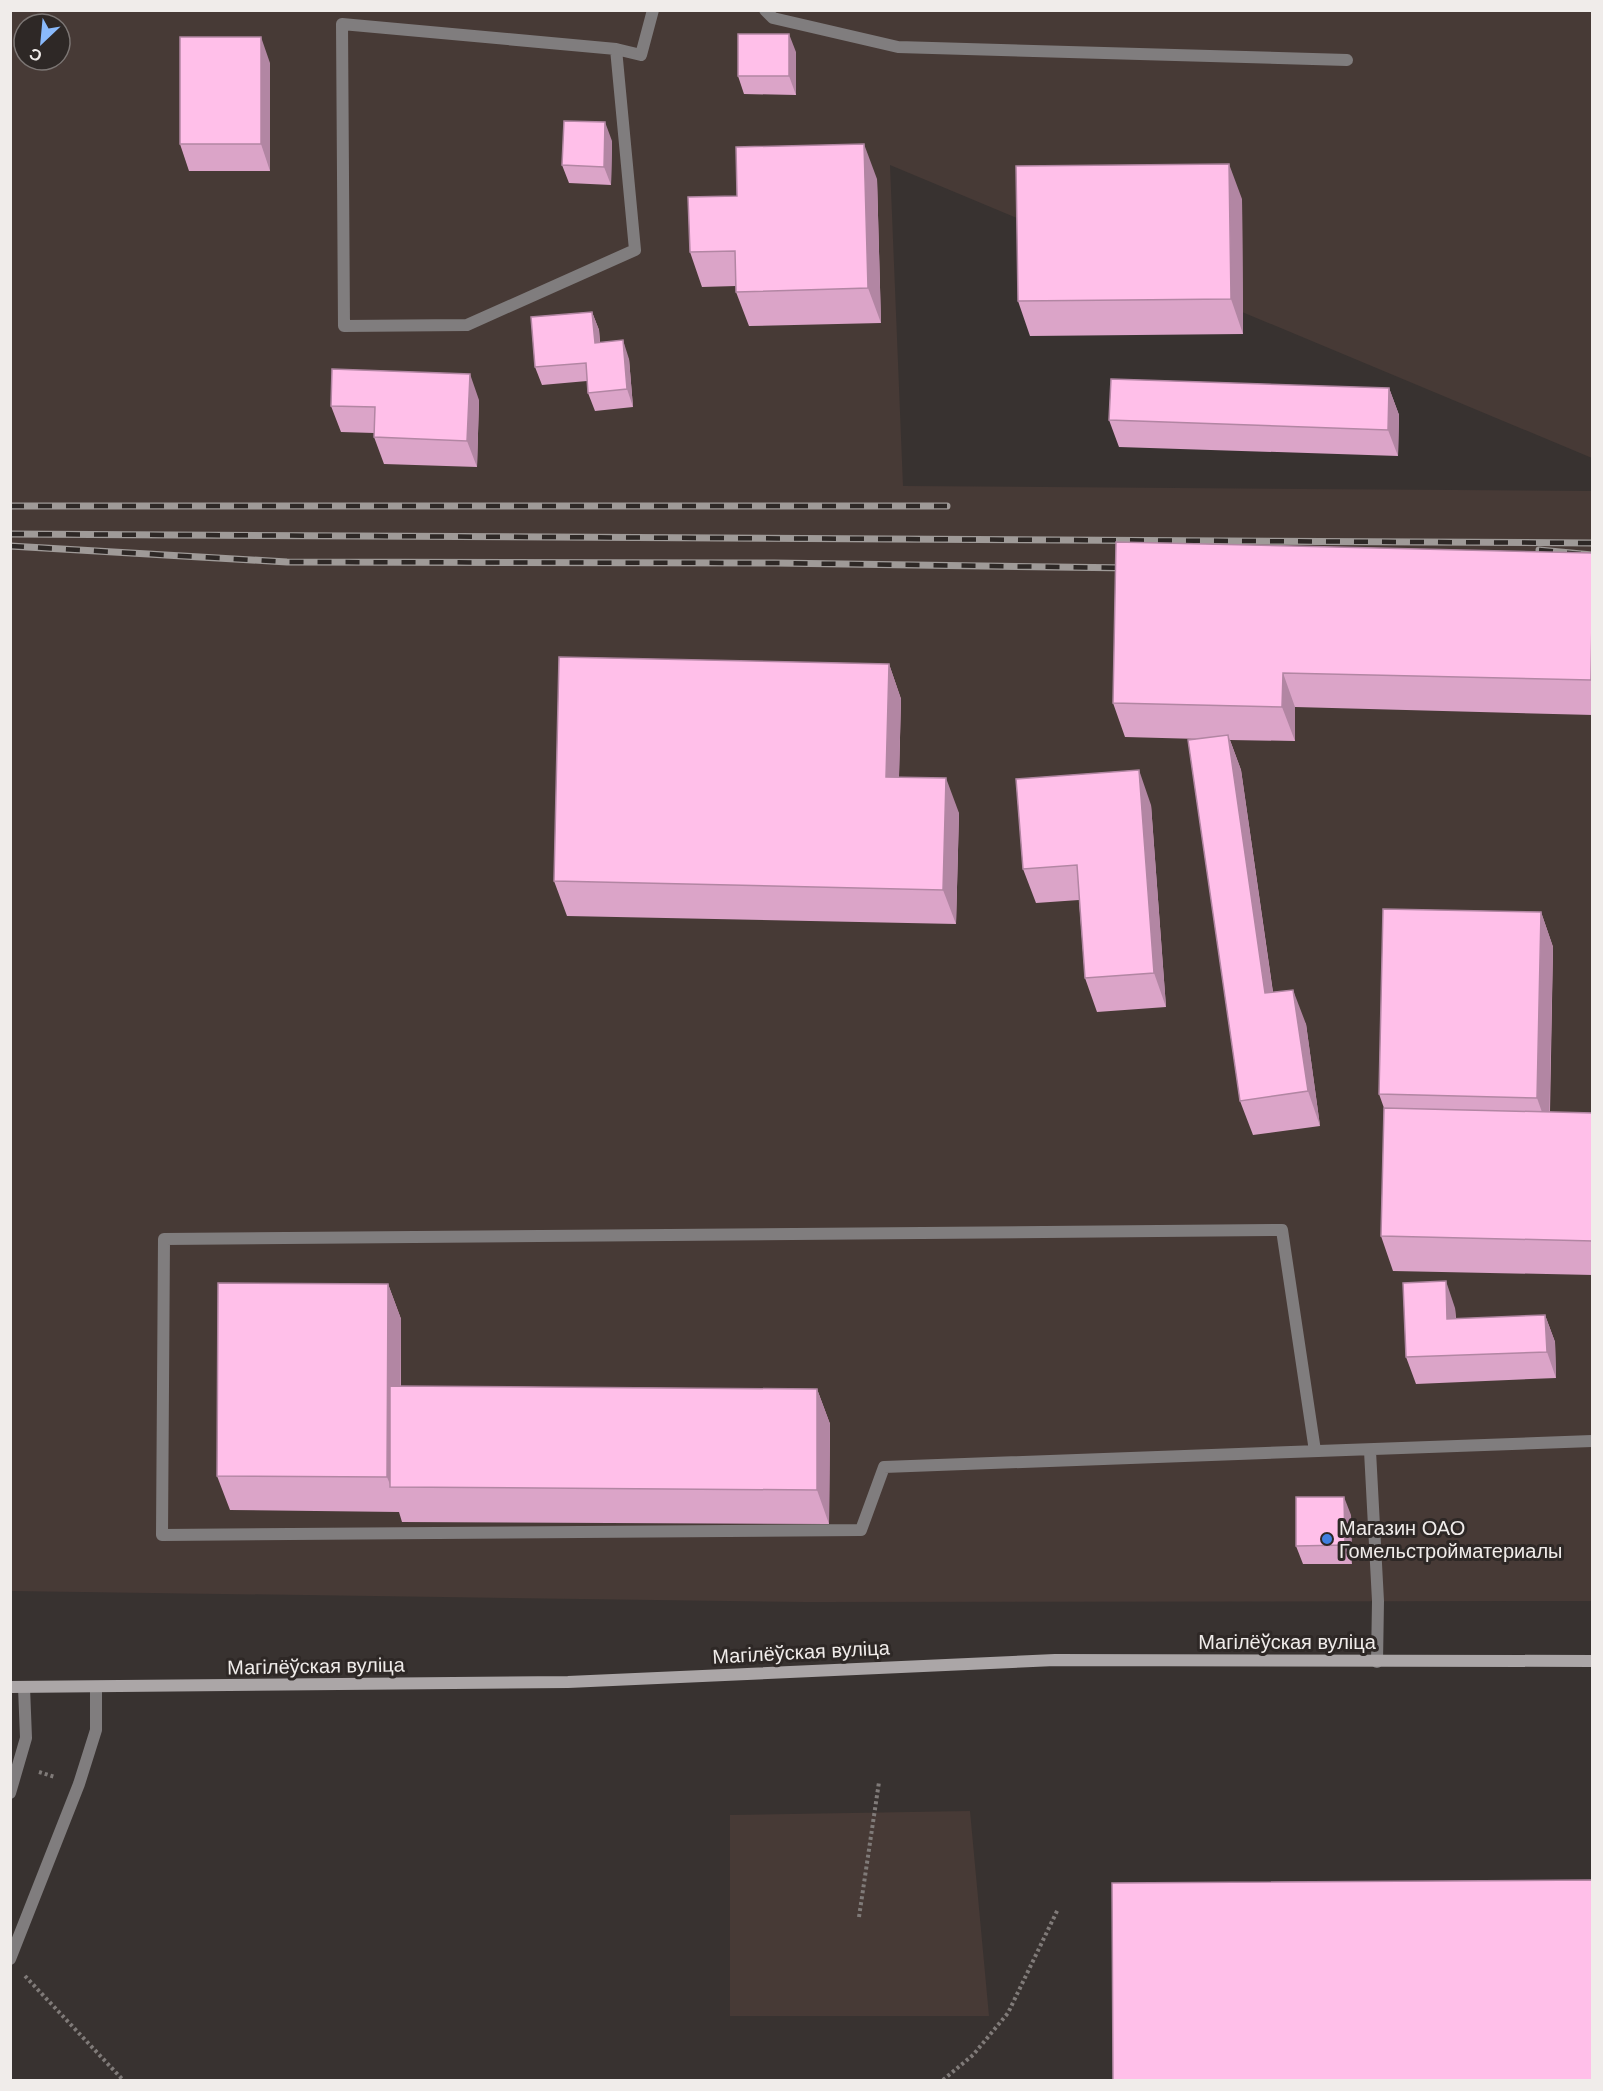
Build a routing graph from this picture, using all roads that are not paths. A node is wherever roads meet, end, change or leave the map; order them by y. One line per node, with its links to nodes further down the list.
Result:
1 (653, 10): 3 (street)
2 (765, 10): 4 (street)
3 (616, 50): 3 (street)
4 (1347, 60)
5 (1593, 1442): 7 (street)
6 (1315, 1451): 6 (street); 7 (street)
7 (1370, 1451): 9 (street)
8 (1593, 1661): 9 (street, Магілёўская вуліца)
9 (1377, 1662): 12 (street, Магілёўская вуліца)
10 (10, 1687): 11 (street, Магілёўская вуліца)
11 (24, 1687): 12 (street, Магілёўская вуліца); 13 (street)
12 (96, 1688): 14 (street)
13 (10, 1793)
14 (15, 1964)

